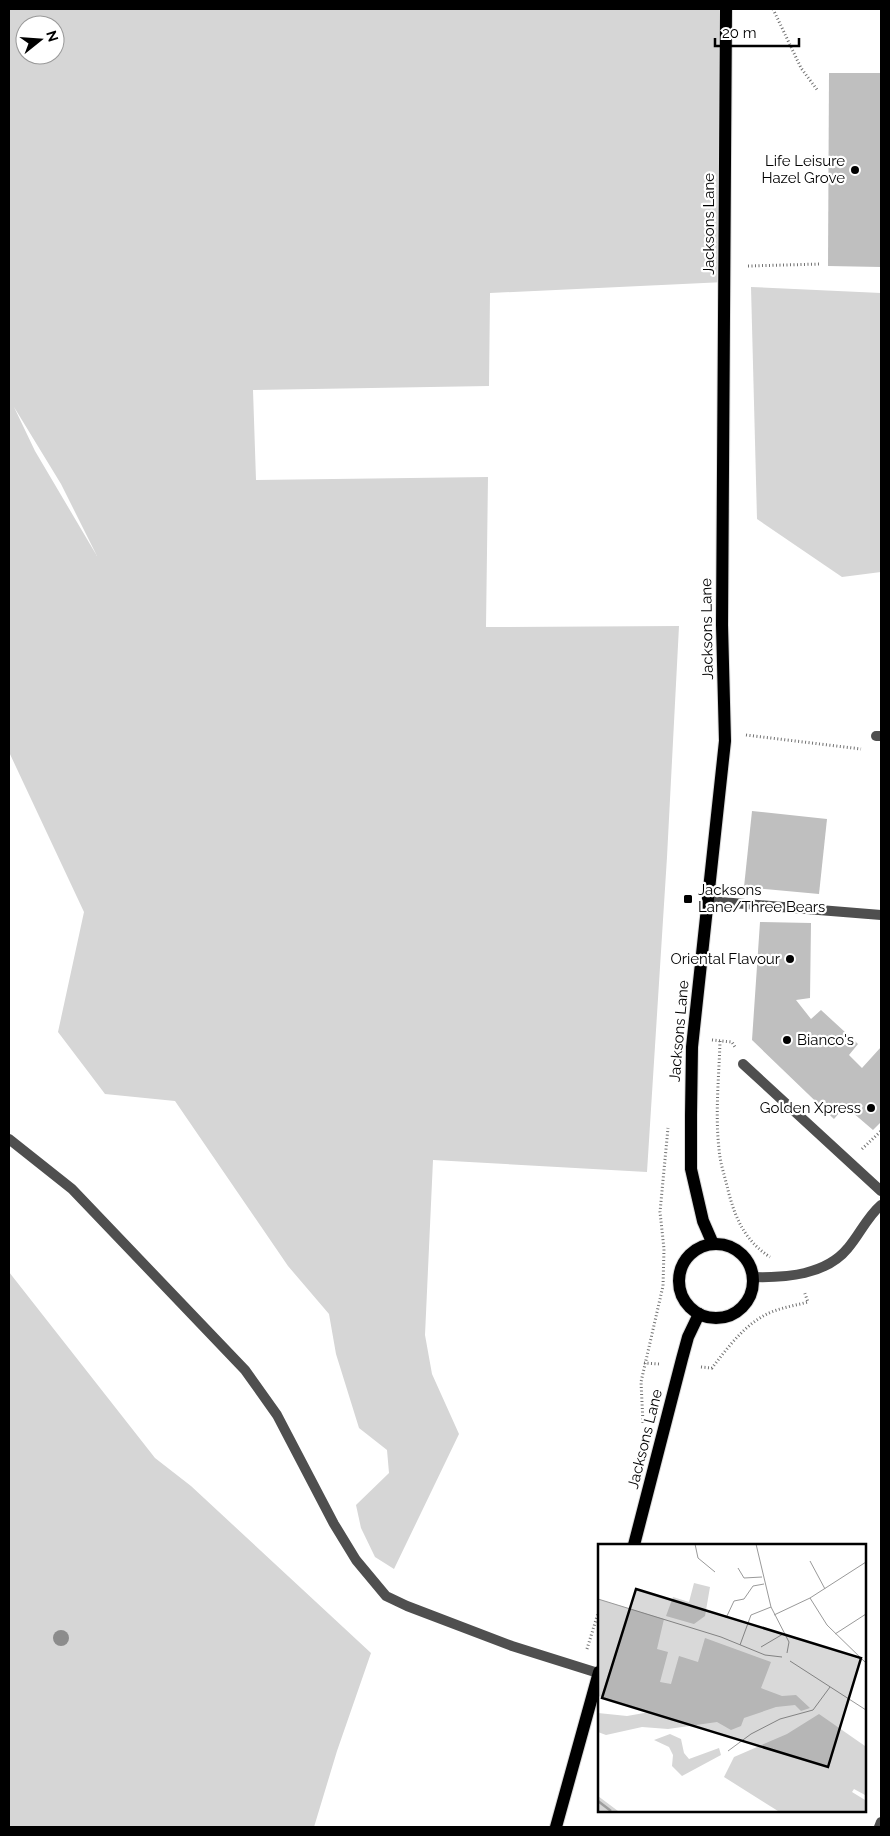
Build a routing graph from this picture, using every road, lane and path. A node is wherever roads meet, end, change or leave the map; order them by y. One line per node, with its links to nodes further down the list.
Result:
1 (726, 9): 6 (main road, Jacksons Lane)
2 (772, 9): 3 (path)
3 (818, 91)
4 (821, 264): 5 (path)
5 (748, 266)
6 (725, 733): 7 (path); 8 (main road, Jacksons Lane)
7 (879, 736)
8 (708, 901): 9 (street); 18 (main road, Jacksons Lane)
9 (881, 915)
10 (720, 1041): 19 (path)
11 (743, 1064): 14 (street)
12 (881, 1131): 14 (path)
13 (9, 1139): 26 (street)
14 (849, 1161): 15 (street)
15 (881, 1191)
16 (881, 1205): 20 (street)
17 (660, 1212): 24 (path)
18 (712, 1244): 20 (main road); 22 (main road)
19 (776, 1257)
20 (752, 1277): 22 (main road)
21 (808, 1302): 23 (path)
22 (699, 1314): 25 (main road, Jacksons Lane)
23 (712, 1368)
24 (643, 1428)
25 (634, 1544)
26 (598, 1672)
27 (598, 1676): 29 (main road)
28 (881, 1822): 30 (street)
29 (556, 1827)
30 (879, 1827)

